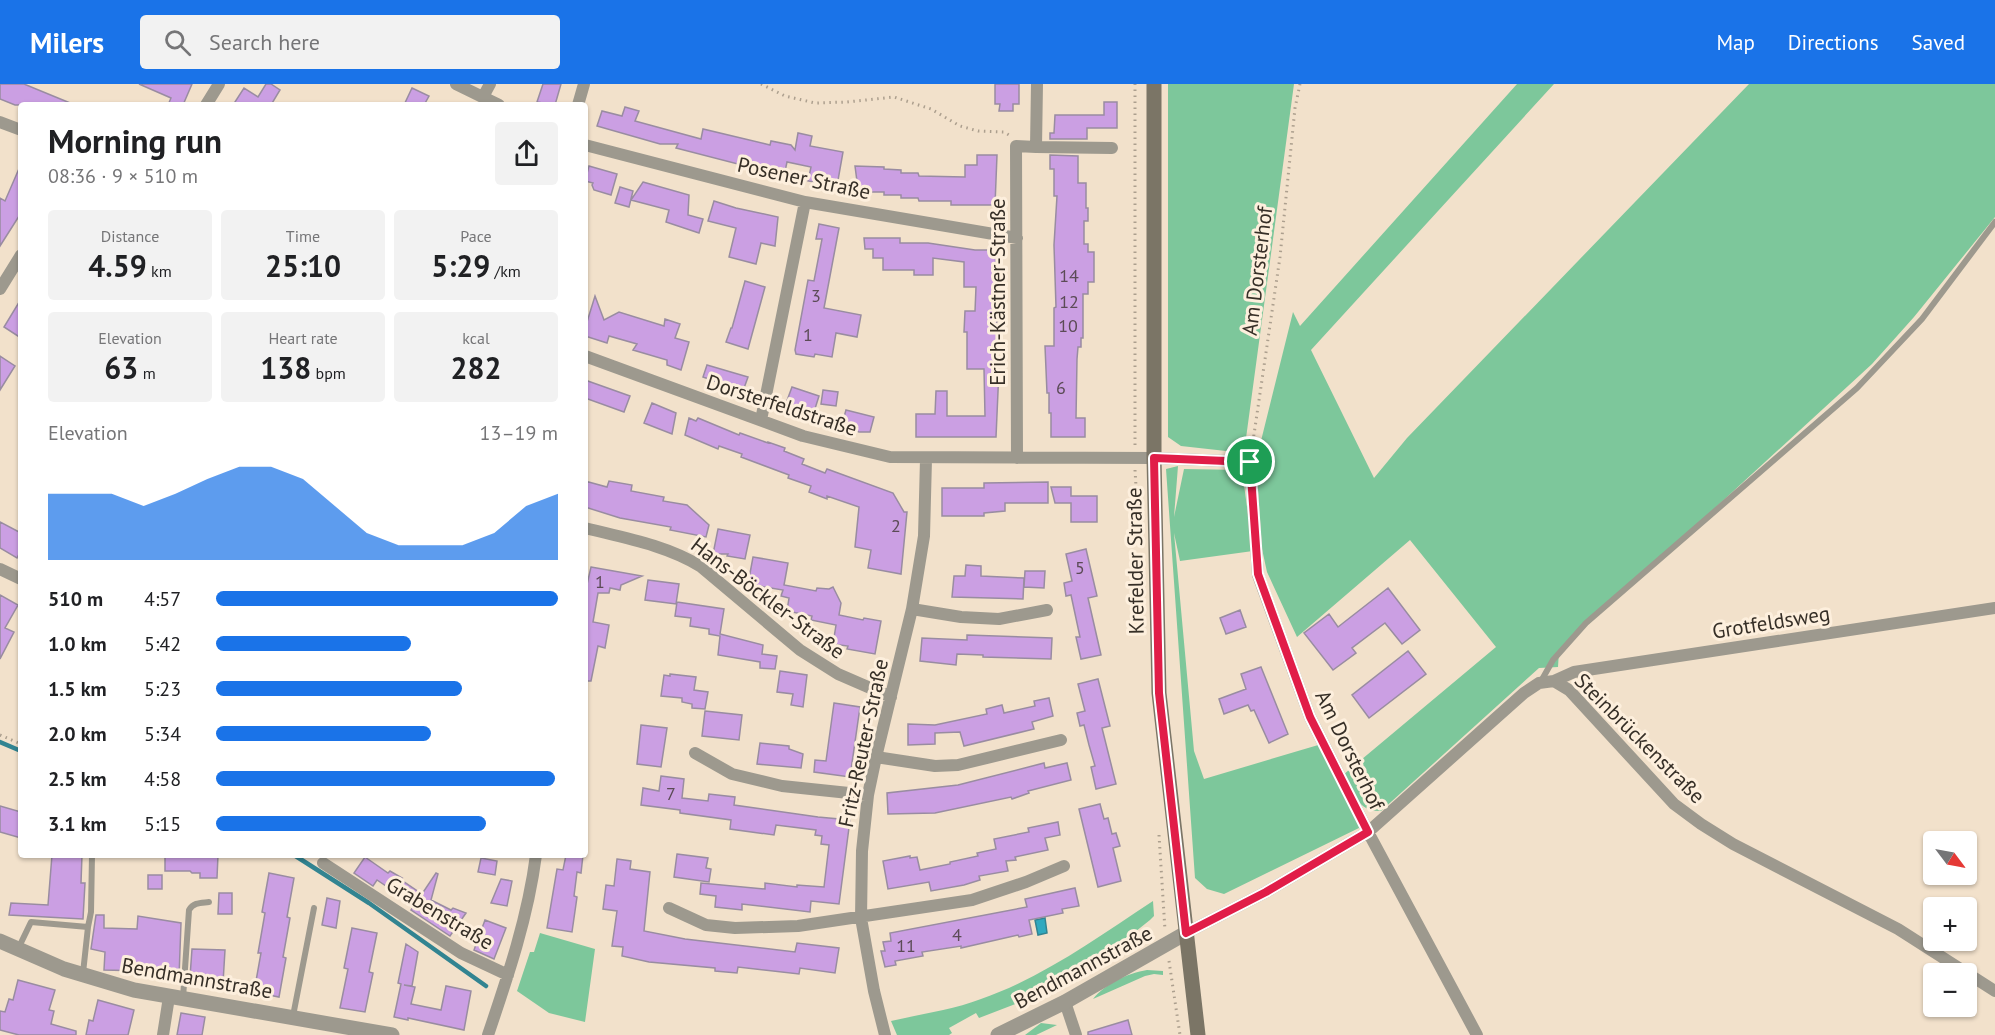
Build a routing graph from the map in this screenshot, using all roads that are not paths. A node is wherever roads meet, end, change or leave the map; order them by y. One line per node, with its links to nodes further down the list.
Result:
1 (219, 84): 8 (street)
2 (456, 84): 7 (street)
3 (490, 84): 7 (street)
4 (584, 84): 10 (street)
5 (1036, 84): 14 (street)
6 (1154, 84): 24 (main road, Krefelder Straße)
7 (483, 97): 9 (street)
8 (208, 102)
9 (493, 102)
10 (579, 102)
11 (0, 122): 12 (street)
12 (18, 129)
13 (588, 146): 16 (street, Posener Straße)
14 (1036, 147): 15 (street, Erich-Kästner-Straße); 18 (street, Erich-Kästner-Straße)
15 (1112, 148)
16 (804, 201): 18 (street, Posener Straße); 22 (street)
17 (1995, 222): 33 (lane)
18 (1017, 238): 23 (street, Erich-Kästner-Straße)
19 (18, 260): 20 (street)
20 (0, 289)
21 (588, 357): 22 (street, Dorsterfeldstraße)
22 (761, 420): 25 (street, Dorsterfeldstraße)
23 (1017, 458): 24 (street, Dorsterfeldstraße); 25 (street, Dorsterfeldstraße)
24 (1154, 458): 39 (street, Am Dorsterhof); 49 (main road, Krefelder Straße)
25 (926, 459): 30 (street, Fritz-Reuter-Straße)
26 (588, 529): 34 (street, Hans-Böckler-Straße)
27 (0, 569): 28 (street)
28 (18, 578)
29 (1995, 608): 32 (street, Grotfeldsweg)
30 (912, 609): 31 (street); 34 (street, Fritz-Reuter-Straße)
31 (1047, 610)
32 (1554, 681): 33 (street, Steinbrückenstraße); 54 (street, Steinbrückenstraße)
33 (1539, 683): 39 (street, Steinbrückenstraße)
34 (891, 697): 37 (street, Fritz-Reuter-Straße)
35 (1061, 740): 37 (street)
36 (695, 753): 38 (street)
37 (876, 757): 38 (street, Fritz-Reuter-Straße)
38 (868, 795): 47 (street, Fritz-Reuter-Straße)
39 (1368, 832): 49 (street, Steinbrückenstraße); 65 (street, Am Dorsterhof)
40 (92, 858): 48 (lane)
41 (536, 858): 53 (street, Grabenstraße)
42 (323, 862): 53 (street, Grabenstraße)
43 (1064, 866): 47 (street)
44 (209, 902): 55 (lane)
45 (314, 908): 57 (lane)
46 (669, 909): 47 (street)
47 (861, 918): 61 (street, Fritz-Reuter-Straße)
48 (88, 927): 51 (lane); 52 (lane)
49 (1186, 933): 56 (street, Bendmannstraße); 64 (main road, Krefelder Straße)
50 (0, 941): 51 (street, Bendmannstraße)
51 (18, 950): 52 (street, Bendmannstraße)
52 (83, 975): 55 (street, Bendmannstraße)
53 (508, 975): 60 (street, Grabenstraße)
54 (1995, 991)
55 (176, 998): 57 (street, Bendmannstraße); 58 (street)
56 (1065, 1002): 62 (street, Bendmannstraße); 63 (street)
57 (293, 1017): 59 (street, Bendmannstraße)
58 (163, 1035)
59 (392, 1035)
60 (488, 1035)
61 (885, 1035)
62 (998, 1035)
63 (1077, 1035)
64 (1198, 1035)
65 (1477, 1035)

